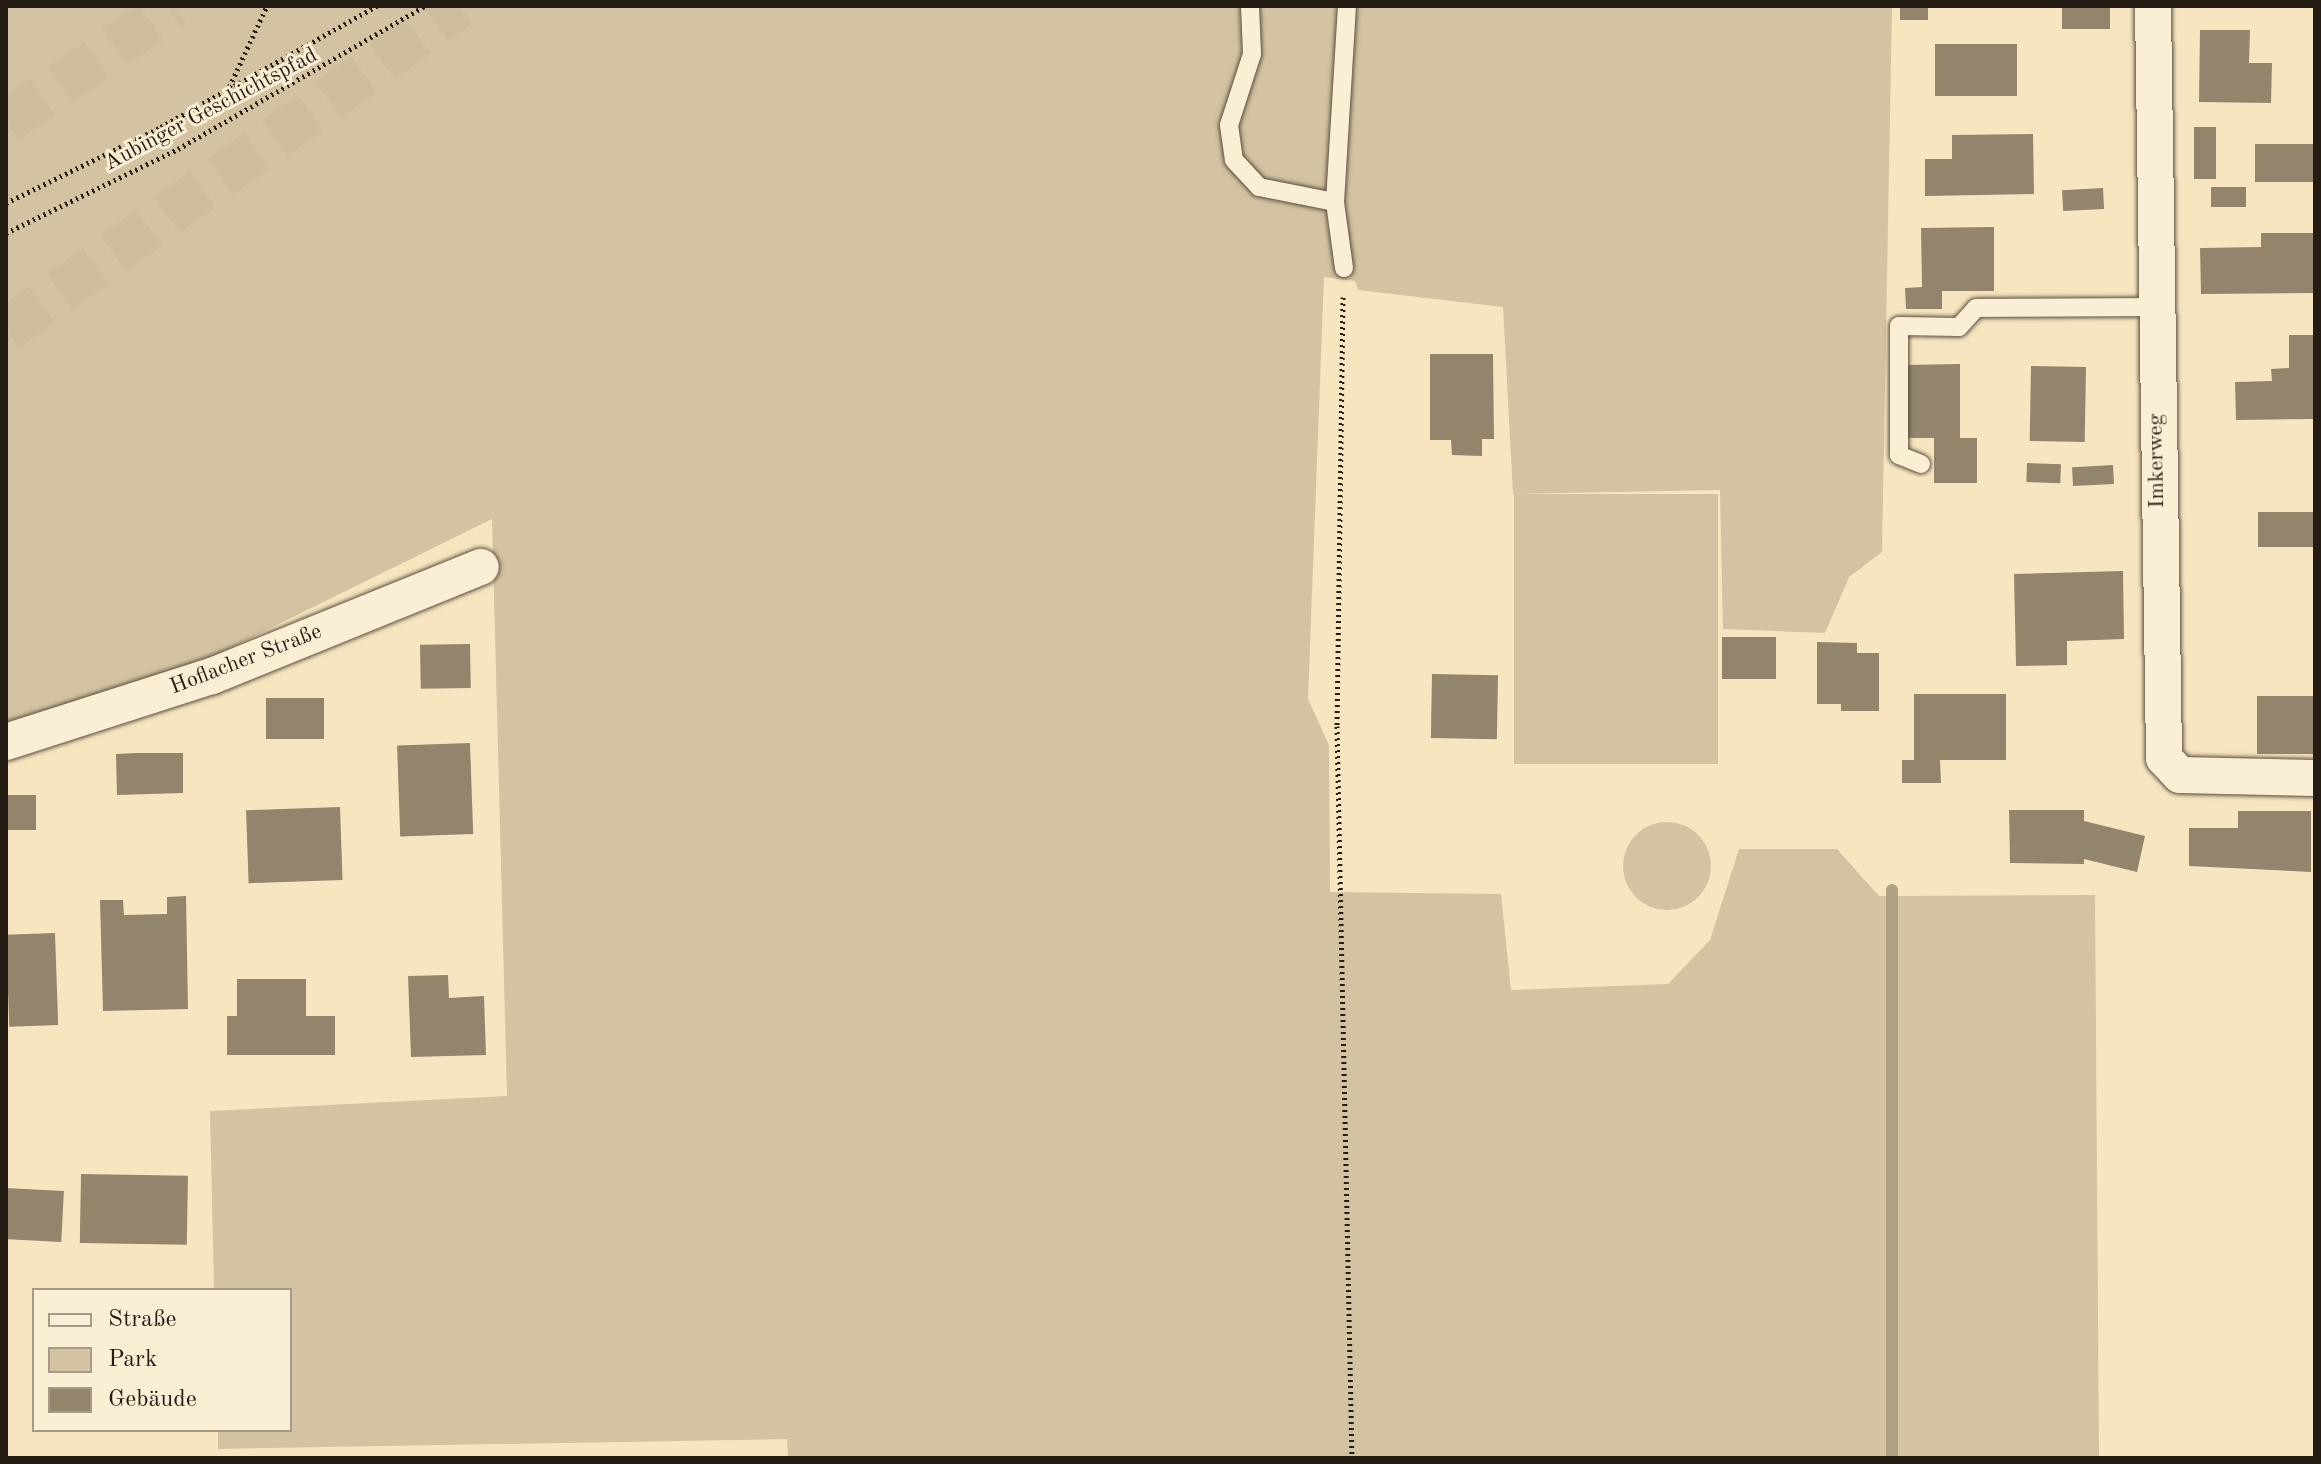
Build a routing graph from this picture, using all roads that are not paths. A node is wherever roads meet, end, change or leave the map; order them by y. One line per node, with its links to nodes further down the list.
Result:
1 (1250, 6): 4 (lane)
2 (1347, 6): 4 (lane)
3 (2153, 6): 6 (street, Imkerweg)
4 (1335, 202): 5 (lane)
5 (1344, 268)
6 (2154, 307): 7 (lane); 10 (street, Imkerweg)
7 (1921, 464)
8 (481, 567): 9 (street, Hoflacher Straße)
9 (6, 742)
10 (2315, 778)

